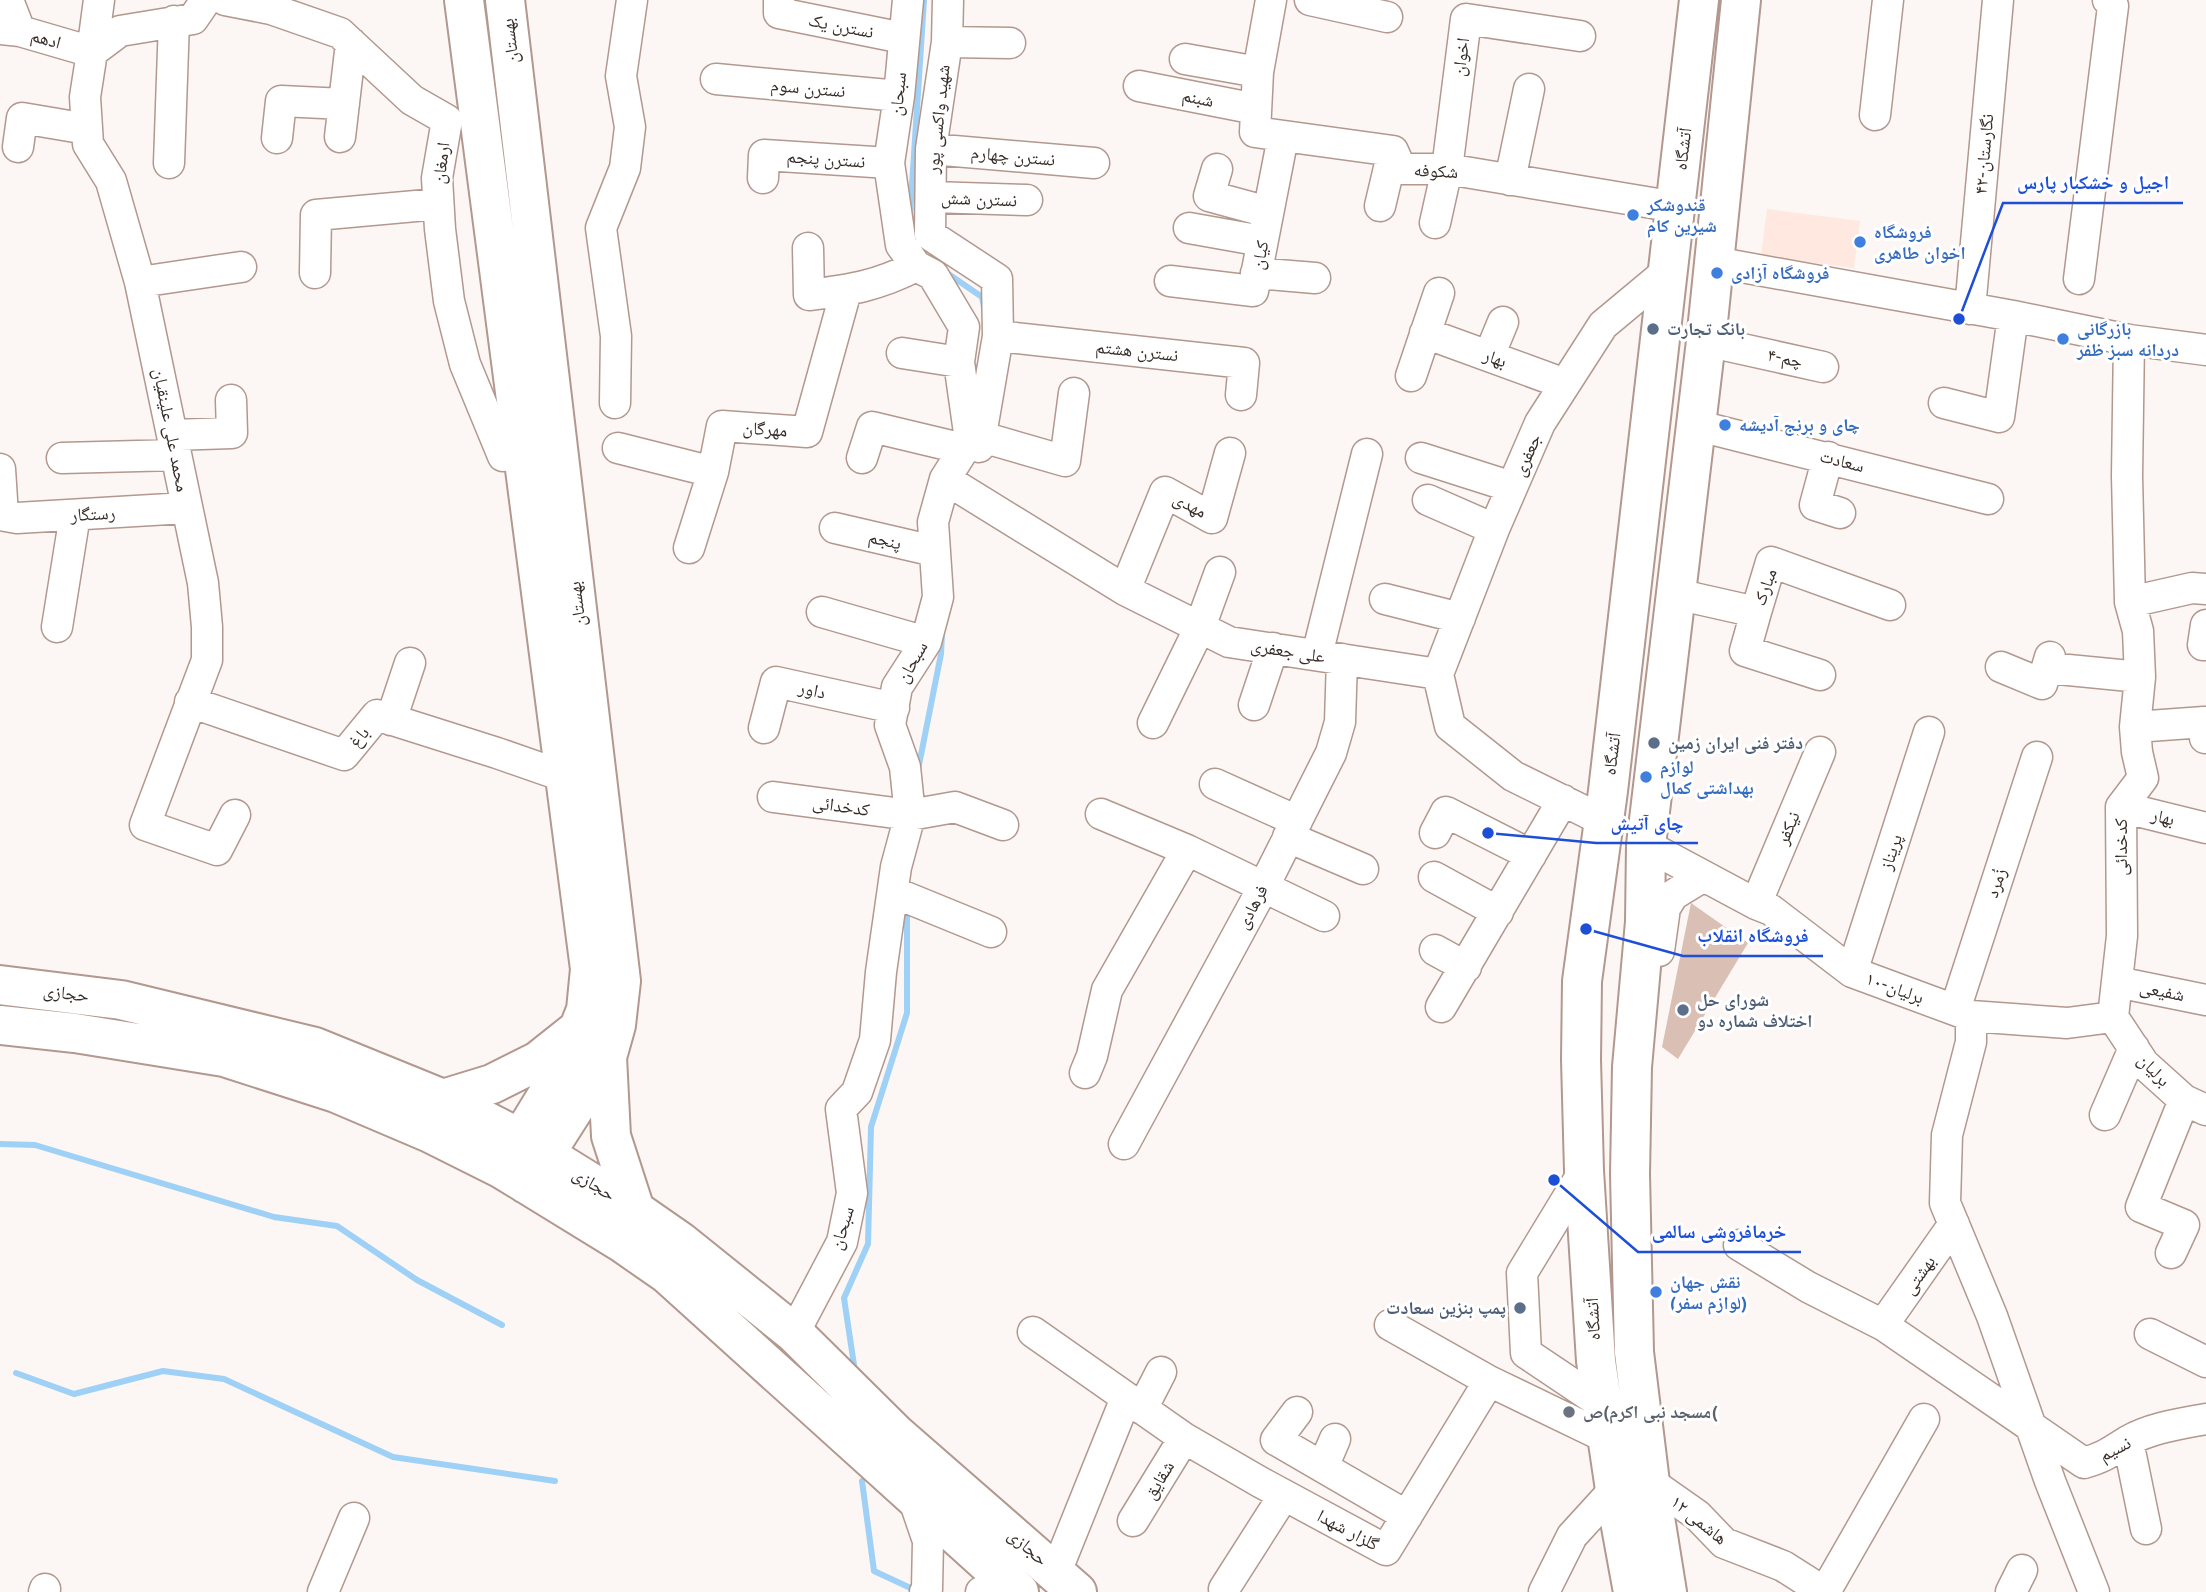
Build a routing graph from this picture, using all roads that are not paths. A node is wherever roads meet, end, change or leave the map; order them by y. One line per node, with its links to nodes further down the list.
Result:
1 (8, 0): 22 (street)
2 (99, 0): 28 (street, محمد علی علینقیان)
3 (206, 0): 21 (street)
4 (225, 0): 25 (street, ارمغان)
5 (464, 0): 83 (main road, بهستان)
6 (505, 0): 83 (main road, بهستان)
7 (632, 0): 94 (street)
8 (908, 0): 24 (street, سبحان)
9 (948, 0): 26 (street, شهید واکسی پور)
10 (1271, 0): 30 (street, شکوفه)
11 (1310, 0): 20 (street)
12 (1681, 0): 38 (main road)
13 (1699, 0): 38 (main road, آتشگاه)
14 (1741, 0): 36 (main road, آتشگاه)
15 (1758, 0): 36 (main road)
16 (1888, 0): 39 (street)
17 (1998, 0): 76 (street, ۴۲-نگارستان)
18 (2108, 0): 71 (street)
19 (779, 7): 24 (street, نسترن یک)
20 (1387, 17)
21 (174, 21): 28 (street); 47 (street)
22 (10, 30): 28 (street, ادهم)
23 (1580, 36): 52 (street, اخوان)
24 (903, 38): 34 (street, سبحان)
25 (351, 43): 35 (street); 56 (street, ارمغان)
26 (947, 43): 27 (street); 45 (street, شهید واکسی پور)
27 (1010, 43)
28 (92, 52): 40 (street, محمد علی علینقیان)
29 (1185, 59): 30 (street)
30 (1258, 72): 37 (street, شکوفه)
31 (716, 79): 34 (street, نسترن سوم)
32 (1139, 86): 37 (street, شبنم)
33 (1528, 89): 53 (street)
34 (899, 96): 48 (street, سبحان)
35 (344, 104): 41 (street); 43 (street)
36 (1731, 106): 64 (main road, آتشگاه)
37 (1256, 109): 42 (street, شکوفه)
38 (1687, 110): 58 (main road, آتشگاه)
39 (1875, 115)
40 (87, 129): 44 (street); 73 (street, محمد علی علینقیان)
41 (340, 137)
42 (1283, 137): 46 (street, شکوفه); 59 (street, کیان)
43 (277, 138)
44 (18, 147)
45 (931, 149): 49 (street, نسترن چهارم); 54 (street, شهید واکسی پور)
46 (1393, 151): 52 (street, شکوفه); 57 (street)
47 (169, 163)
48 (889, 163): 50 (street, نسترن پنجم); 65 (street, سبحان)
49 (1094, 163)
50 (763, 166)
51 (1217, 169): 59 (street)
52 (1447, 169): 53 (street, شکوفه); 60 (street)
53 (1510, 180): 58 (street, شکوفه)
54 (931, 197): 55 (street, نسترن شش); 80 (street, شهید واکسی پور)
55 (1027, 200)
56 (438, 204): 68 (street); 102 (street, ارمغان)
57 (1380, 205)
58 (1676, 207): 67 (main road, آتشگاه)
59 (1268, 212): 62 (street, کیان)
60 (1435, 223)
61 (1189, 228): 62 (street)
62 (1262, 241): 69 (street, کیان)
63 (808, 248): 74 (street)
64 (1714, 262): 76 (street); 82 (main road, آتشگاه)
65 (915, 266): 74 (street); 87 (street, سبحان)
66 (241, 267): 73 (street)
67 (1669, 270): 90 (street, جعفری); 162 (main road, آتشگاه)
68 (315, 273)
69 (1256, 274): 70 (street); 72 (street, کیان)
70 (1315, 278)
71 (2079, 279)
72 (1170, 281)
73 (140, 282): 98 (street, محمد علی علینقیان)
74 (846, 291): 108 (street, مهرگان)
75 (1439, 293): 79 (street)
76 (1970, 309): 77 (street)
77 (2013, 316): 81 (street); 95 (street)
78 (1503, 322): 86 (street)
79 (1425, 333): 86 (street, بهار); 89 (street)
80 (998, 336): 92 (street, نسترن هشتم); 97 (street, شهید واکسی پور)
81 (2129, 340): 84 (street); 126 (street, کدخدائی)
82 (1706, 341): 88 (street, ۴-چم); 96 (main road, آتشگاه)
83 (528, 344): 154 (main road, بهستان); 193 (main road, بهستان)
84 (2206, 349)
85 (902, 353): 87 (street)
86 (1489, 356): 90 (street, بهار)
87 (959, 362): 97 (street, سبحان)
88 (1824, 367)
89 (1411, 376)
90 (1565, 384): 110 (street, جعفری)
91 (1074, 393): 97 (street)
92 (1241, 395)
93 (231, 400): 98 (street)
94 (615, 403)
95 (1944, 403)
96 (1695, 425): 106 (street, سعادت); 124 (main road, آتشگاه)
97 (973, 443): 104 (street); 109 (street, شهید واکسی پور)
98 (174, 445): 103 (street); 113 (street, محمد علی علینقیان)
99 (618, 448): 108 (street)
100 (1230, 453): 123 (street, مهدی)
101 (1367, 454): 137 (street, فرهادی)
102 (503, 456)
103 (62, 457)
104 (862, 457)
105 (1421, 457): 110 (street)
106 (1828, 457): 111 (street, سعادت); 114 (street)
107 (0, 469): 116 (street)
108 (713, 472): 119 (street)
109 (956, 485): 120 (street, سبحان); 123 (street, علی جعفری)
110 (1512, 487): 118 (street, جعفری)
111 (1988, 499)
112 (1428, 500): 118 (street)
113 (186, 508): 115 (street, رستگار); 143 (street, محمد علی علینقیان)
114 (1840, 513)
115 (75, 514): 116 (street, رستگار); 132 (street)
116 (1, 515)
117 (835, 528): 120 (street, پنجم)
118 (1494, 529): 130 (street, جعفری)
119 (689, 548)
120 (934, 551): 134 (street, سبحان)
121 (1220, 572): 133 (street)
122 (2206, 589): 126 (street)
123 (1125, 590): 133 (street, علی جعفری)
124 (1676, 594): 129 (street, مبارک); 167 (main road, آتشگاه)
125 (1385, 599): 130 (street)
126 (2130, 602): 142 (street, کدخدائی)
127 (1890, 605): 129 (street, مبارک)
128 (822, 612): 134 (street)
129 (1756, 612): 141 (street)
130 (1460, 618): 140 (street, جعفری)
131 (2206, 625): 135 (street)
132 (57, 627)
133 (1199, 627): 136 (street, علی جعفری); 147 (street)
134 (926, 642): 145 (street, سبحان)
135 (2206, 645)
136 (1273, 648): 137 (street, علی جعفری); 144 (street)
137 (1329, 657): 140 (street, علی جعفری); 165 (street, فرهادی)
138 (410, 663): 146 (street)
139 (2001, 667): 142 (street)
140 (1438, 674): 157 (street)
141 (1820, 675)
142 (2140, 677): 148 (street, کدخدائی)
143 (190, 702): 146 (street, باغ); 160 (street, محمد علی علینقیان)
144 (1254, 705)
145 (894, 708): 149 (street, داور); 161 (street, سبحان)
146 (391, 720): 154 (street, باغ)
147 (1153, 723)
148 (2135, 727): 151 (street); 158 (street, کدخدائی)
149 (764, 728)
150 (1929, 732): 183 (street, پریناز)
151 (2205, 738)
152 (1820, 752): 175 (street, نیکفر)
153 (2037, 757): 188 (street, زُمرد)
154 (566, 778): 191 (main road, بهستان)
155 (1215, 785): 165 (street)
156 (773, 796): 161 (street, کدخدائی)
157 (1563, 800): 162 (street); 169 (street)
158 (2121, 807): 164 (street, بهار); 184 (street, کدخدائی)
159 (1102, 813): 168 (street)
160 (235, 815)
161 (909, 815): 163 (street, کدخدائی); 174 (street, سبحان)
162 (1604, 821): 176 (main road, آتشگاه)
163 (1003, 825)
164 (2206, 828)
165 (1293, 829): 170 (street); 173 (street, فرهادی)
166 (1435, 833): 169 (street)
167 (1646, 845): 171 (street); 179 (main road, آتشگاه)
168 (1187, 850): 173 (street); 195 (street)
169 (1531, 855): 177 (street)
170 (1363, 869)
171 (1704, 876): 175 (street, ۱۰-برلیان); 194 (street)
172 (1434, 877): 177 (street)
173 (1264, 886): 178 (street); 199 (street, فرهادی)
174 (893, 892): 180 (street); 209 (street, سبحان)
175 (1756, 904): 183 (street, ۱۰-برلیان)
176 (1593, 911): 179 (main road); 201 (main road, آتشگاه)
177 (1498, 912): 182 (street)
178 (1324, 916)
179 (1645, 922): 194 (main road, آتشگاه)
180 (991, 932)
181 (1435, 950): 182 (street)
182 (1466, 967): 187 (street)
183 (1852, 972): 188 (street, ۱۰-برلیان)
184 (2117, 982): 186 (street, شفیعی); 189 (street, کدخدائی)
185 (0, 985): 196 (main road, حجازی)
186 (2206, 1000)
187 (1441, 1007)
188 (1963, 1013): 189 (street, ۱۰-برلیان); 203 (street, زُمرد)
189 (2113, 1017): 192 (street, برلیان)
190 (0, 1025): 200 (main road, حجازی)
191 (579, 1029): 196 (main road); 200 (main road, بهستان)
192 (2134, 1048): 197 (street, برلیان); 198 (street)
193 (607, 1058): 200 (main road, بهستان); 202 (main road)
194 (1632, 1067): 224 (main road, آتشگاه)
195 (1085, 1073)
196 (443, 1099): 200 (main road, حجازی)
197 (2195, 1105): 205 (street)
198 (2105, 1115)
199 (1124, 1144)
200 (523, 1161): 202 (main road, حجازی); 226 (main road, حجازی)
201 (1584, 1171): 218 (main road, آتشگاه); 218 (street)
202 (635, 1210): 209 (main road, حجازی)
203 (1954, 1224): 207 (street, بهشتی); 219 (street, زُمرد)
204 (1740, 1245): 207 (street)
205 (2171, 1253)
206 (1390, 1325): 213 (street)
207 (1883, 1325): 219 (street)
208 (1033, 1332): 214 (street, گلزار شهدا)
209 (793, 1333): 231 (main road, حجازی)
210 (2150, 1334): 211 (street)
211 (2206, 1363)
212 (1161, 1372): 214 (street)
213 (1489, 1381): 218 (street); 227 (street, گلزار شهدا)
214 (1134, 1404): 220 (street, گلزار شهدا); 231 (street)
215 (1297, 1412): 223 (street)
216 (1924, 1419): 239 (street)
217 (2206, 1419): 222 (street, نسیم)
218 (1605, 1421): 224 (main road, آتشگاه)
219 (2032, 1428): 222 (street, نسیم); 240 (street, زُمرد)
220 (1184, 1438): 225 (street, گلزار شهدا); 229 (street, شقایق)
221 (1335, 1439): 223 (street)
222 (2128, 1441): 230 (street)
223 (1323, 1467): 227 (street)
224 (1632, 1486): 236 (street); 237 (main road, آتشگاه); 238 (main road, آتشگاه); 239 (street, ۱۲ هاشمی)
225 (1283, 1495): 227 (street, گلزار شهدا); 232 (street)
226 (913, 1497): 233 (main road, حجازی); 235 (street)
227 (1406, 1516)
228 (354, 1518): 234 (street)
229 (1133, 1521)
230 (2146, 1529)
231 (1066, 1582)
232 (1224, 1589)
233 (1004, 1590)
234 (323, 1592)
235 (925, 1592)
236 (1544, 1592)
237 (1633, 1592)
238 (1667, 1592)
239 (1825, 1592)
240 (2094, 1592)

